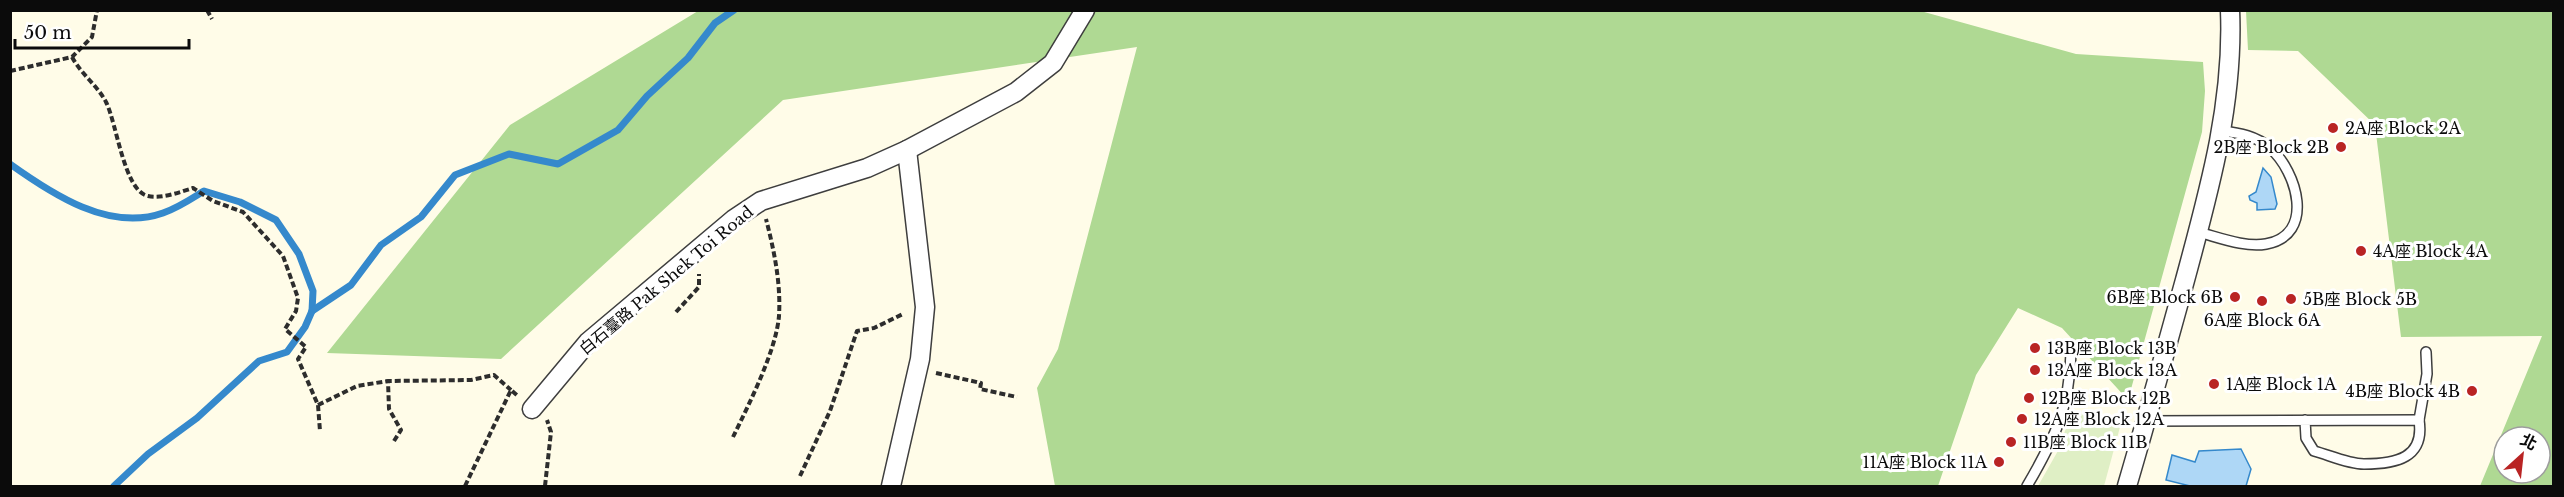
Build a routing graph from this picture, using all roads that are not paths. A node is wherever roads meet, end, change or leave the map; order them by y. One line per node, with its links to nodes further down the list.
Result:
1 (1085, 10): 4 (street, 白石臺路 Pak Shek Toi Road)
2 (2230, 10): 3 (street)
3 (2222, 131): 5 (street); 5 (lane)
4 (907, 150): 8 (street, 白石臺路 Pak Shek Toi Road); 12 (street)
5 (2198, 232): 11 (street)
6 (2071, 352): 13 (lane)
7 (2426, 352): 10 (lane)
8 (536, 404)
9 (2305, 420): 10 (lane); 10 (lane); 11 (lane)
10 (2419, 420)
11 (2146, 421): 14 (street)
12 (891, 486)
13 (2027, 486)
14 (2127, 486)

